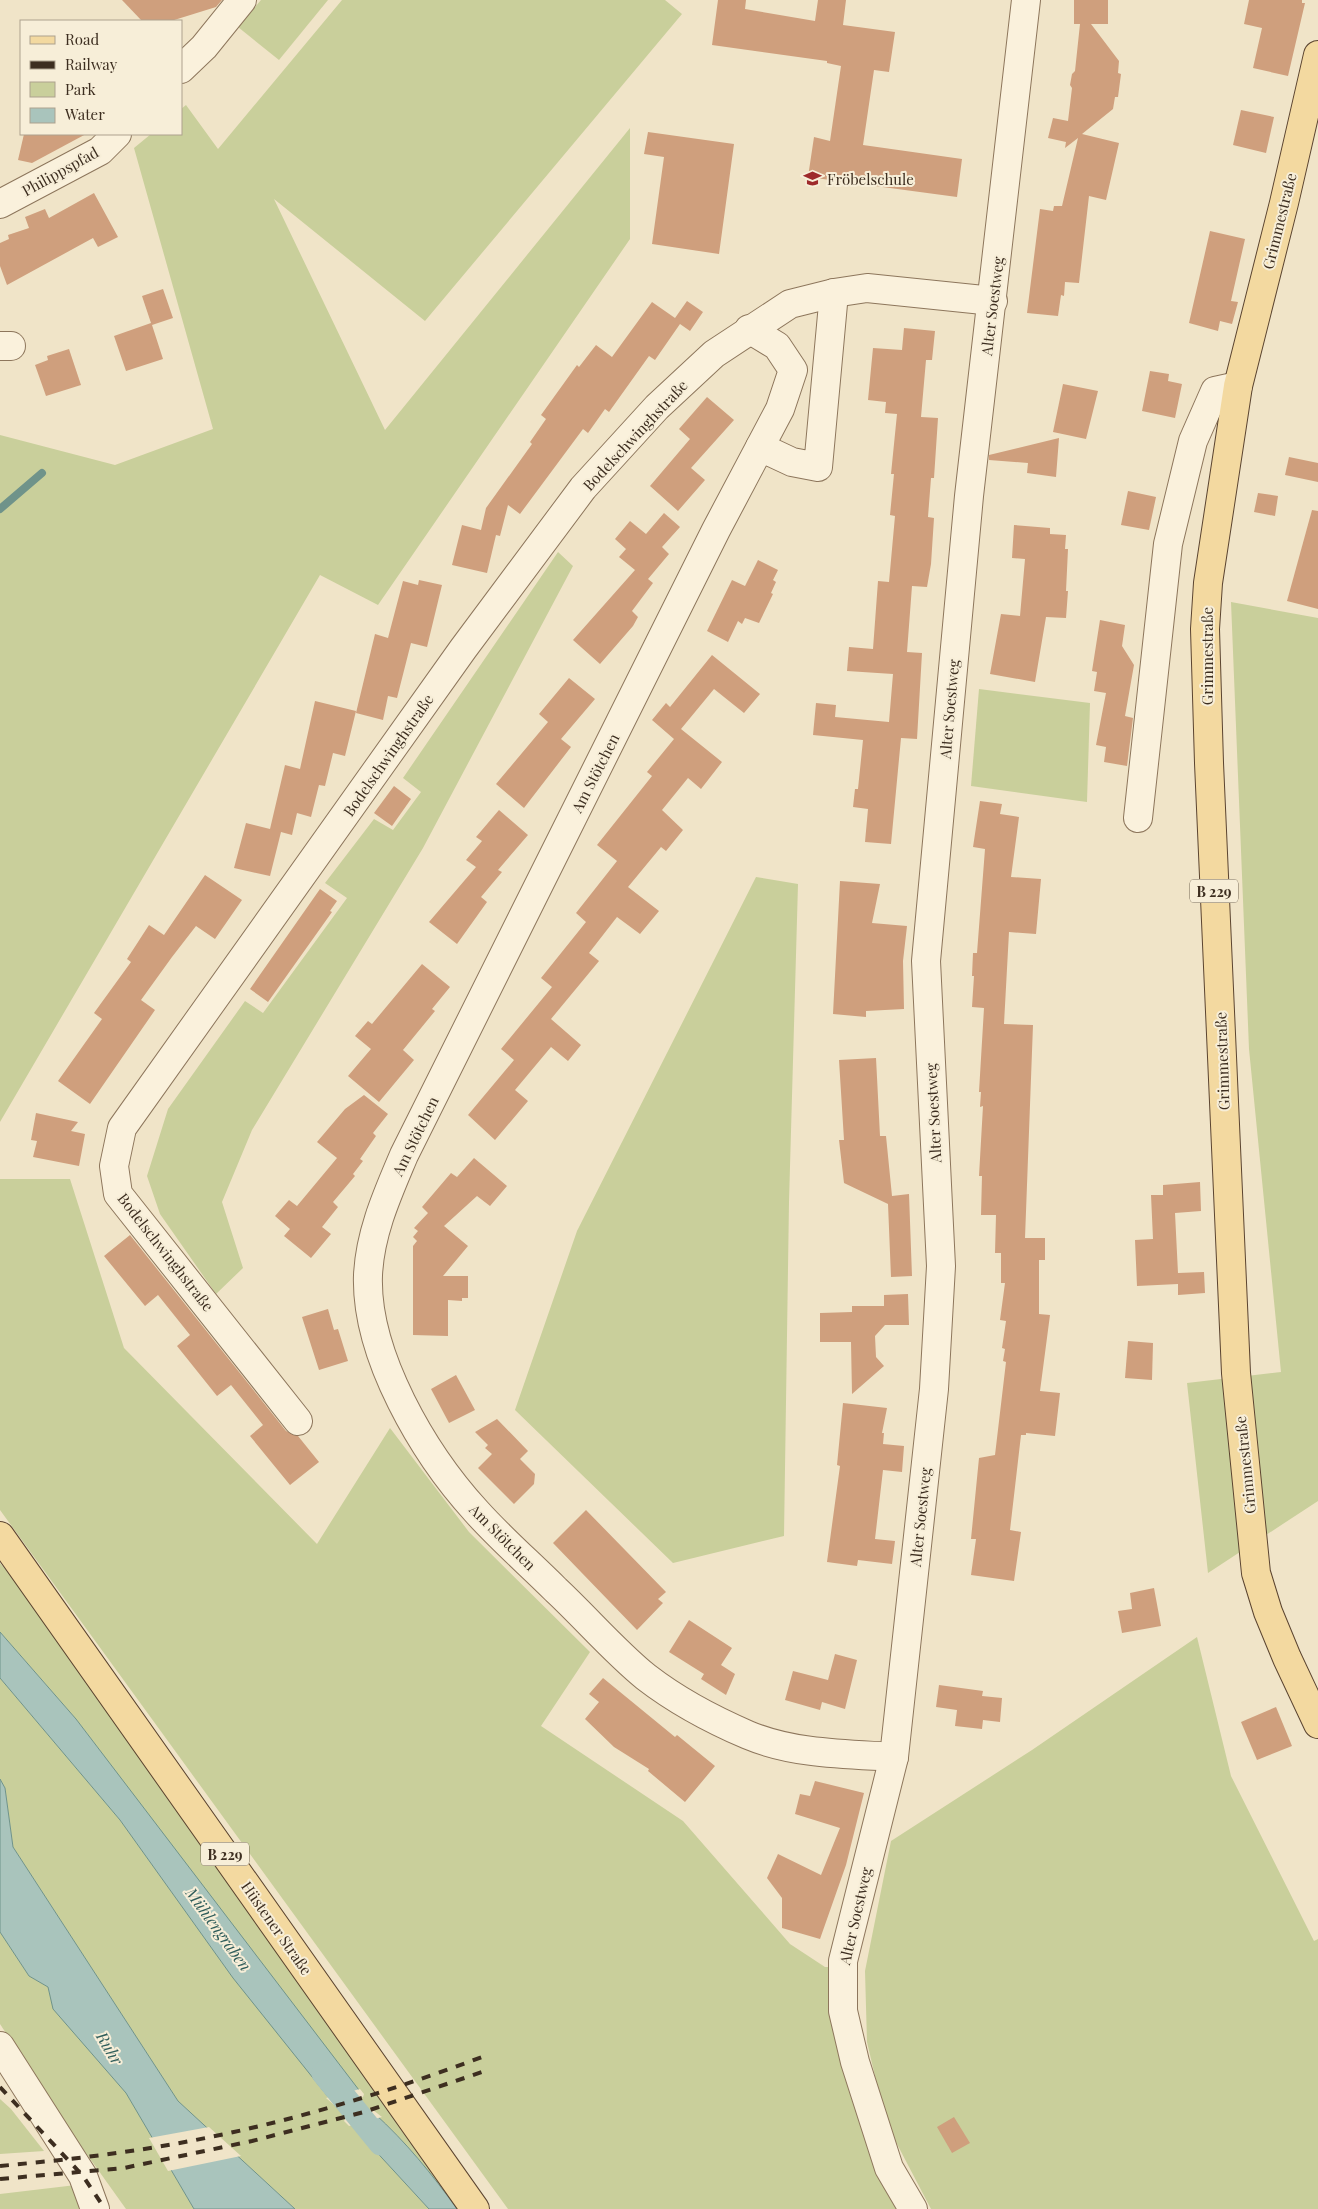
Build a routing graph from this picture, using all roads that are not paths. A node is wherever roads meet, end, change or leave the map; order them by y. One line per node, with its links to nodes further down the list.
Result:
1 (242, 0): 4 (street)
2 (1026, 0): 8 (street, Alter Soestweg)
3 (1318, 55): 10 (main road, Grimmestraße / B 229)
4 (182, 68)
5 (116, 135): 6 (street, Philippspfad)
6 (0, 204)
7 (834, 293): 8 (street, Bodelschwinghstraße); 9 (street, Bodelschwinghstraße); 11 (street)
8 (993, 301): 16 (street, Alter Soestweg)
9 (750, 329): 11 (street, Am Stötchen); 13 (street, Bodelschwinghstraße)
10 (1238, 386): 12 (street); 15 (main road, Grimmestraße / B 229)
11 (760, 447): 16 (street, Am Stötchen)
12 (1138, 818)
13 (298, 1421)
14 (0, 1536): 19 (main road, Hüstener Straße / B 229)
15 (1318, 1724)
16 (894, 1757): 20 (street, Alter Soestweg)
17 (0, 2046): 18 (street)
18 (96, 2209)
19 (475, 2209)
20 (913, 2209)

